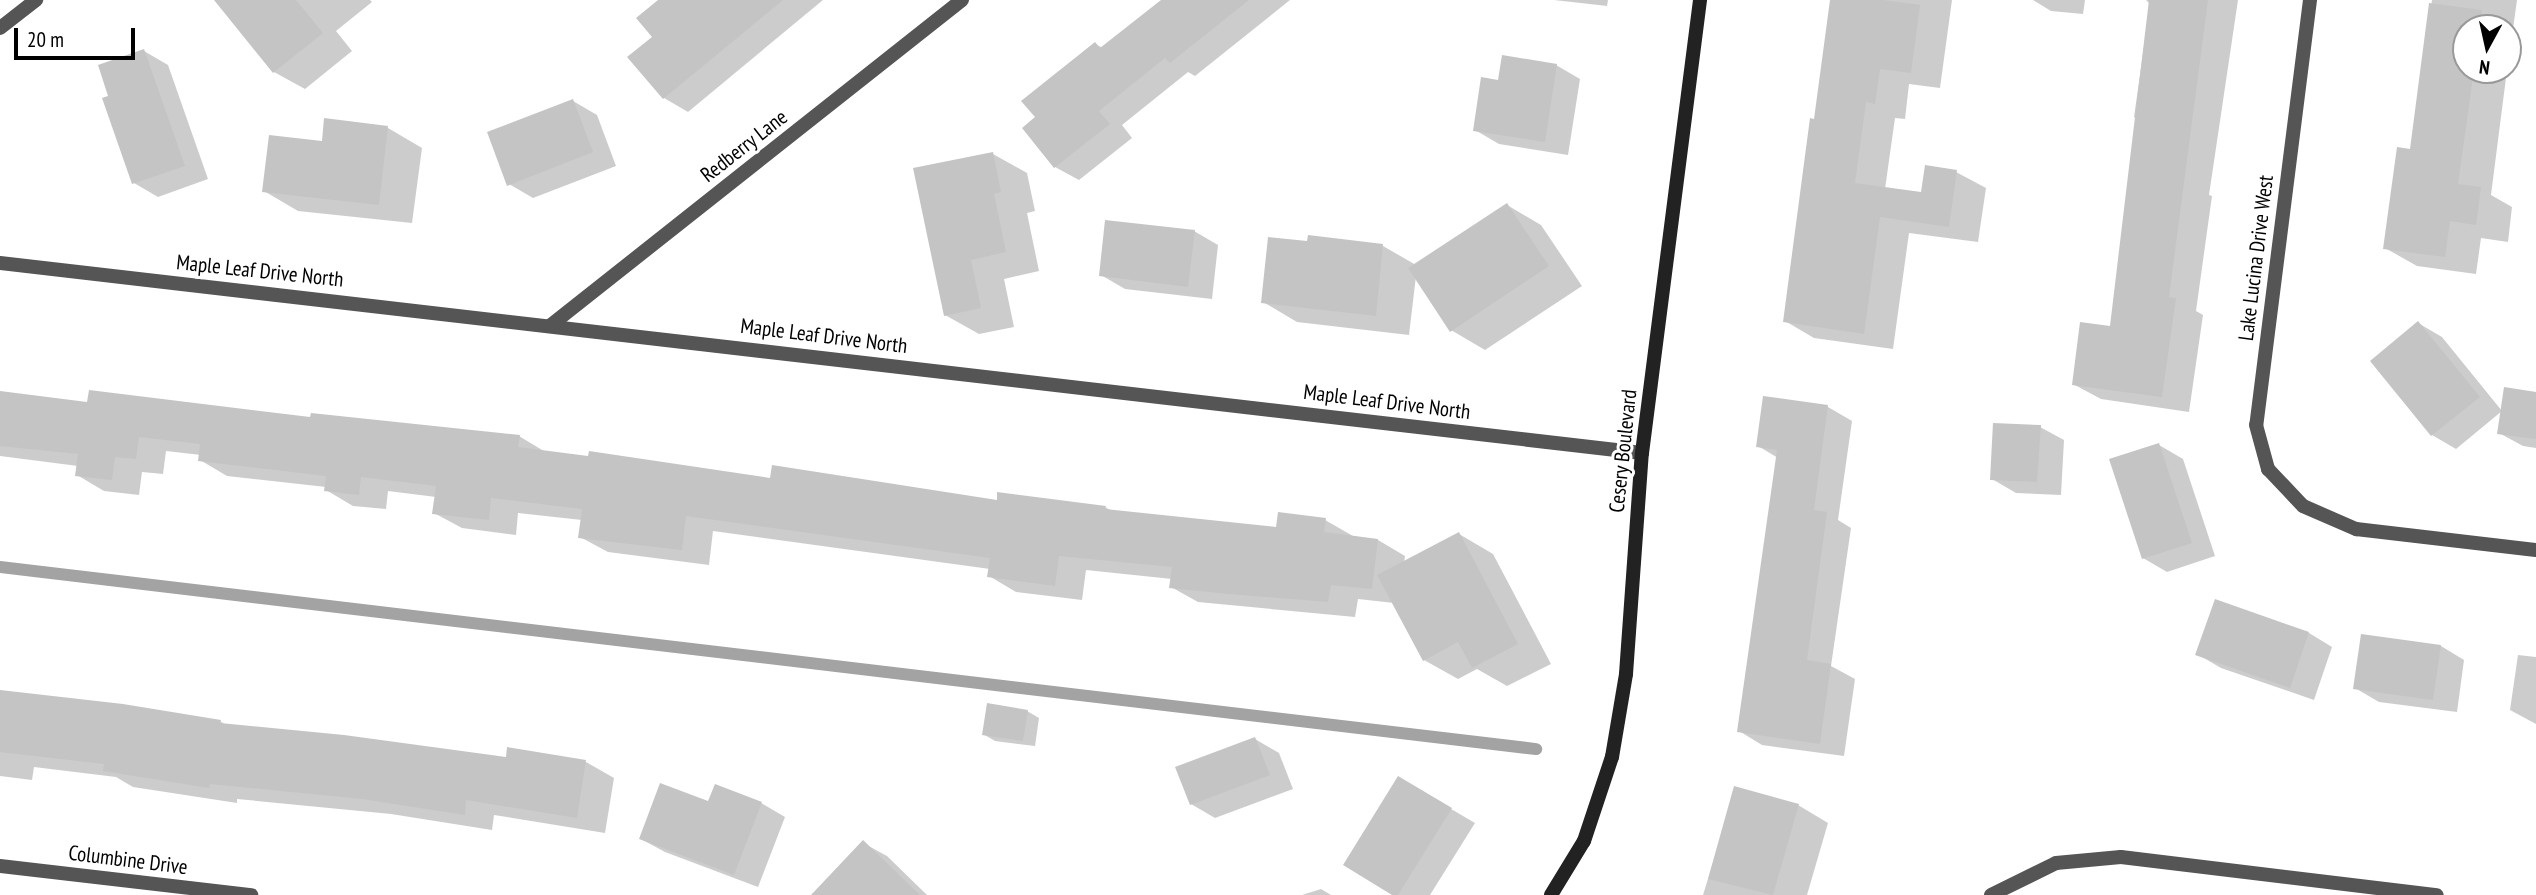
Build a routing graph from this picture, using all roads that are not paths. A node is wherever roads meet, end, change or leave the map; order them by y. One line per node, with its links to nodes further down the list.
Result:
1 (36, 0): 5 (street)
2 (962, 0): 7 (street, Redberry Lane)
3 (1700, 0): 8 (main road, Cesery Boulevard)
4 (2310, 0): 9 (street, Lake Lucina Drive West)
5 (0, 28)
6 (0, 263): 7 (street, Maple Leaf Drive North)
7 (551, 325): 8 (street, Maple Leaf Drive North)
8 (1642, 453): 13 (main road, Cesery Boulevard)
9 (2536, 550)
10 (0, 866): 11 (street, Columbine Drive)
11 (178, 891): 12 (street, Columbine Drive)
12 (251, 895)
13 (1551, 895)
14 (1991, 895): 15 (street)
15 (2437, 895)

